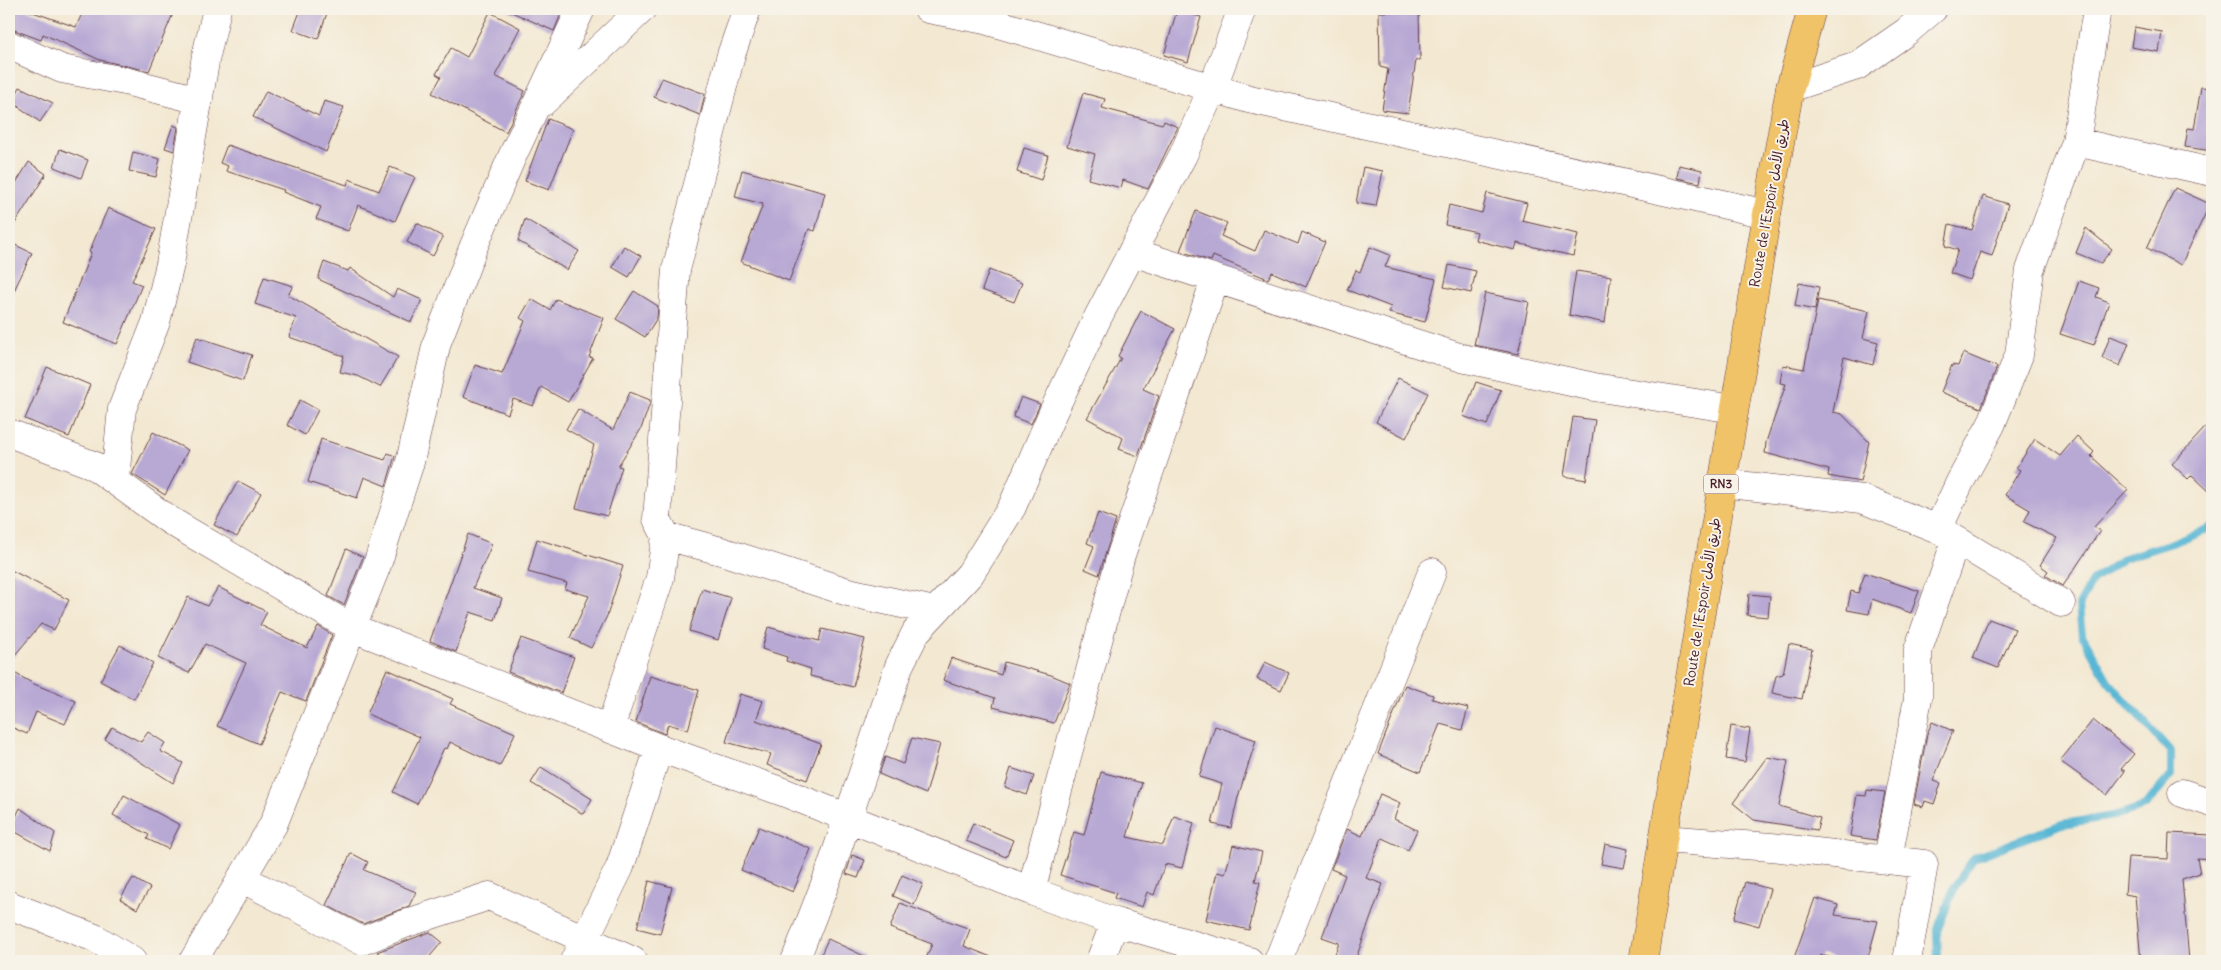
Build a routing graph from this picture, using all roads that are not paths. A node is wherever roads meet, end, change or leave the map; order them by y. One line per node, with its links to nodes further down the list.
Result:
1 (217, 9): 13 (street)
2 (581, 9): 14 (street)
3 (642, 9): 14 (street)
4 (747, 9): 25 (street)
5 (928, 9): 12 (street)
6 (1242, 9): 12 (street)
7 (1812, 9): 11 (highway, Route de l’Espoir طريق الأمل / RN3)
8 (1933, 9): 11 (street)
9 (2097, 9): 15 (street)
10 (9, 45): 13 (street)
11 (1790, 88): 17 (highway, Route de l’Espoir طريق الأمل / RN3)
12 (1212, 89): 17 (street); 18 (street)
13 (199, 100): 22 (street)
14 (531, 112): 29 (street)
15 (2076, 142): 16 (street); 24 (street)
16 (2212, 172)
17 (1767, 214): 20 (highway, Route de l’Espoir طريق الأمل / RN3)
18 (1132, 252): 19 (street); 28 (street)
19 (1216, 280): 20 (street); 38 (street)
20 (1734, 409): 23 (highway, Route de l’Espoir طريق الأمل / RN3)
21 (9, 433): 22 (street)
22 (115, 479): 29 (street)
23 (1722, 483): 24 (street); 35 (highway, Route de l’Espoir طريق الأمل / RN3)
24 (1947, 535): 27 (street); 36 (street)
25 (666, 536): 28 (street); 30 (street)
26 (1432, 572): 48 (street)
27 (2061, 603)
28 (934, 612): 34 (street)
29 (350, 627): 30 (street); 37 (street)
30 (610, 728): 31 (street)
31 (659, 748): 34 (street); 41 (street)
32 (2182, 793): 33 (street)
33 (2212, 803)
34 (848, 818): 38 (street); 45 (street)
35 (1663, 839): 36 (street); 49 (highway, Route de l’Espoir طريق الأمل / RN3)
36 (1888, 859): 50 (street)
37 (241, 878): 41 (street); 43 (street)
38 (1031, 891): 40 (street)
39 (9, 905): 42 (street)
40 (1115, 922): 46 (street); 47 (street)
41 (579, 951): 44 (street)
42 (132, 961)
43 (193, 961)
44 (633, 961)
45 (795, 961)
46 (1100, 961)
47 (1249, 961)
48 (1278, 961)
49 (1643, 961)
50 (1907, 961)

